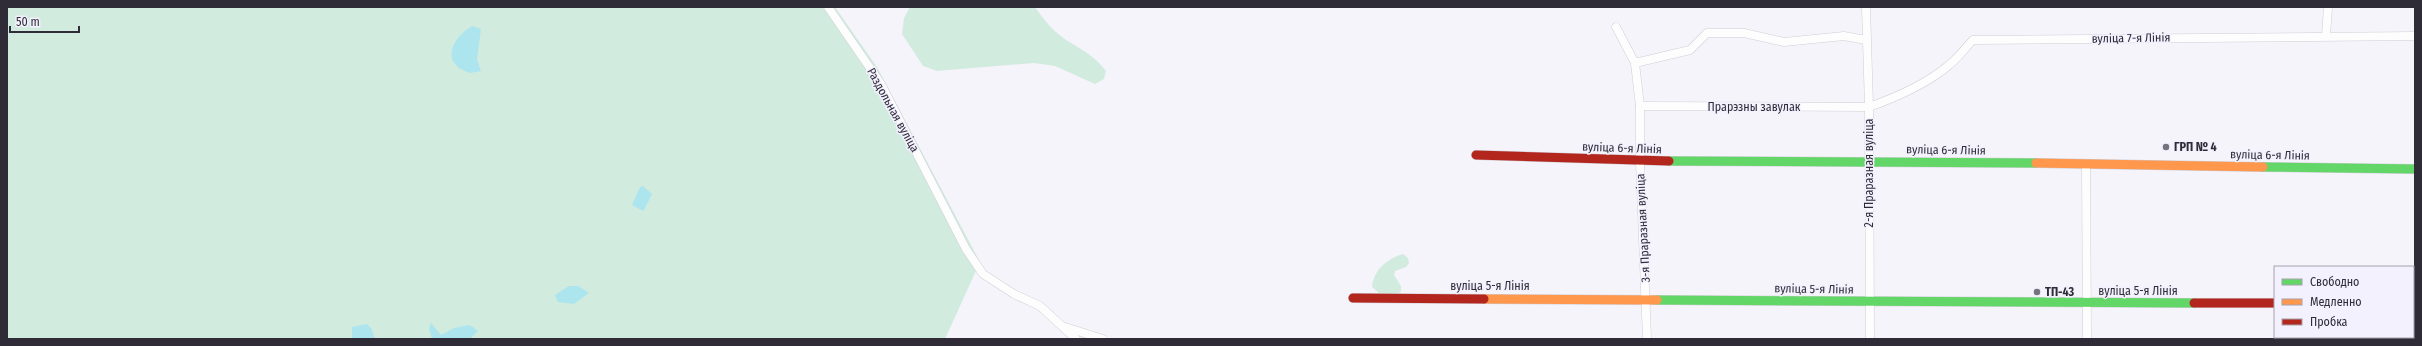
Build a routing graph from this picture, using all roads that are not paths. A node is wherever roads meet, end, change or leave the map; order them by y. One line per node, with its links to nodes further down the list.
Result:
1 (828, 7): 21 (street, Раздольная вуліца)
2 (1866, 7): 7 (street, 2-я Праразная вуліца)
3 (2328, 7): 5 (street)
4 (1616, 27): 8 (street, 3-я Праразная вуліца)
5 (2326, 35): 6 (street, вуліца 7-я Лінія); 10 (street, вуліца 7-я Лінія)
6 (2415, 36)
7 (1866, 40): 8 (street); 10 (street, 2-я Праразная вуліца)
8 (1635, 63): 9 (street, 3-я Праразная вуліца)
9 (1640, 106): 10 (street, Прарэзны завулак); 12 (street, 3-я Праразная вуліца)
10 (1869, 107): 13 (street, 2-я Праразная вуліца)
11 (1476, 155): 12 (street, вуліца 6-я Лінія)
12 (1640, 161): 13 (street, вуліца 6-я Лінія); 17 (street, 3-я Праразная вуліца)
13 (1868, 161): 14 (street, вуліца 6-я Лінія); 18 (street, 2-я Праразная вуліца)
14 (2086, 164): 15 (street, вуліца 6-я Лінія); 19 (street)
15 (2415, 169)
16 (1353, 298): 17 (street, вуліца 5-я Лінія)
17 (1646, 299): 18 (street, вуліца 5-я Лінія); 24 (street, 3-я Праразная вуліца)
18 (1869, 301): 19 (street, вуліца 5-я Лінія); 25 (street, 2-я Праразная вуліца)
19 (2086, 303): 20 (street, вуліца 5-я Лінія); 26 (street)
20 (2274, 303)
21 (1064, 326): 22 (street); 23 (street)
22 (1076, 339)
23 (1103, 339)
24 (1647, 339)
25 (1870, 339)
26 (2087, 339)

